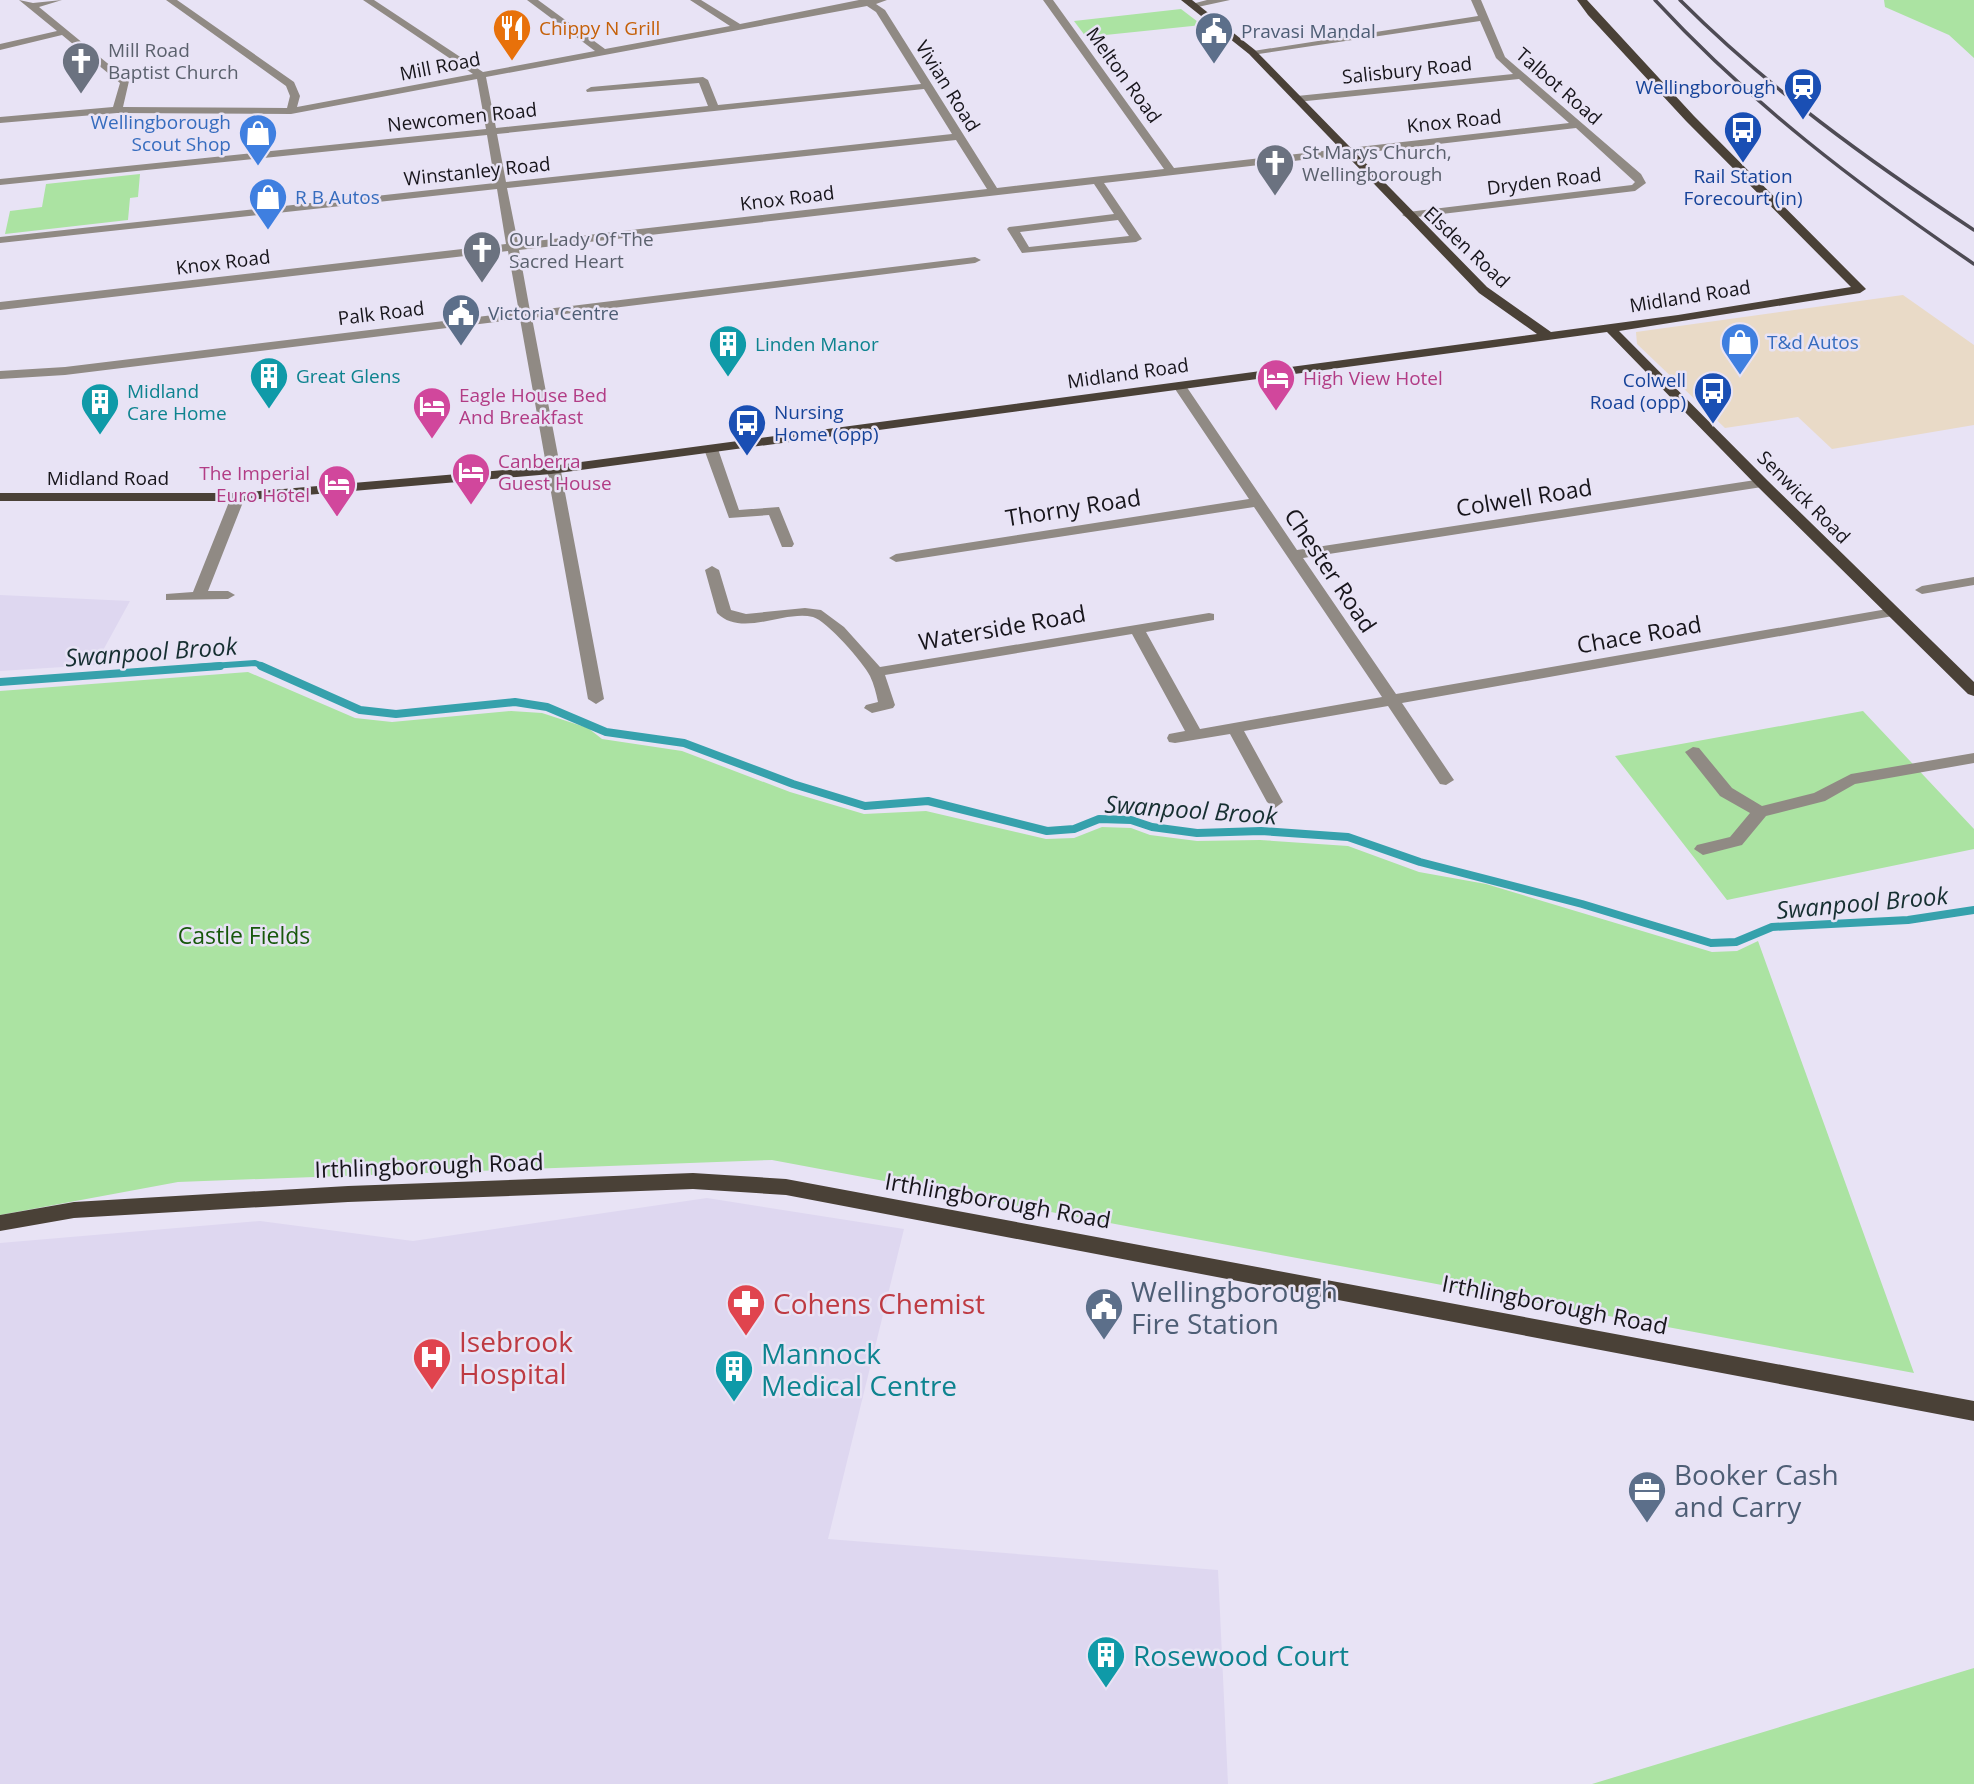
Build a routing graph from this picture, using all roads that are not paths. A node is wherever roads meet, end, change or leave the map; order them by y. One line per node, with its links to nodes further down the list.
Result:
1 (57, 0): 13 (street)
2 (171, 0): 27 (street)
3 (368, 0): 20 (street)
4 (532, 0): 18 (street)
5 (695, 0): 15 (street)
6 (882, 0): 11 (street, Mill Road)
7 (1048, 0): 33 (street, Melton Road)
8 (1225, 0): 12 (street)
9 (1476, 0): 14 (street, Talbot Road)
10 (1582, 0): 46 (main road, Midland Road)
11 (867, 1): 15 (street, Mill Road); 22 (street, Vivian Road)
12 (1190, 2): 19 (main road, Elsden Road)
13 (28, 3): 16 (street)
14 (1482, 18): 19 (street); 21 (street, Talbot Road)
15 (739, 27): 18 (street, Mill Road)
16 (64, 32): 17 (street); 26 (street)
17 (0, 47)
18 (603, 52): 20 (street, Mill Road)
19 (1252, 52): 24 (main road, Elsden Road)
20 (481, 75): 27 (street, Mill Road); 30 (street)
21 (1521, 76): 24 (street, Salisbury Road); 29 (street, Talbot Road)
22 (927, 86): 25 (street, Newcomen Road); 31 (street, Vivian Road)
23 (591, 90): 25 (street)
24 (1297, 99): 32 (main road, Elsden Road)
25 (714, 108): 30 (street, Newcomen Road)
26 (117, 110): 27 (street, Mill Road); 28 (street, Mill Road)
27 (291, 111)
28 (0, 120)
29 (1577, 125): 32 (street, Knox Road); 36 (street, Talbot Road)
30 (492, 131): 35 (street, Newcomen Road); 37 (street)
31 (959, 136): 37 (street, Winstanley Road); 38 (street, Vivian Road)
32 (1346, 151): 33 (street, Knox Road); 39 (main road, Elsden Road)
33 (1171, 171): 34 (street, Knox Road)
34 (1097, 180): 38 (street, Knox Road); 40 (street)
35 (0, 182)
36 (1641, 183): 39 (street, Dryden Road)
37 (501, 186): 41 (street, Winstanley Road); 42 (street)
38 (993, 191): 42 (street, Knox Road)
39 (1408, 215): 47 (main road, Elsden Road)
40 (1121, 216): 40 (street)
41 (0, 240)
42 (512, 247): 44 (street, Knox Road); 45 (street)
43 (975, 260): 45 (street, Palk Road)
44 (0, 306)
45 (524, 315): 48 (street, Palk Road); 51 (street)
46 (1610, 328): 47 (main road, Midland Road); 52 (main road, Senwick Road)
47 (1548, 336): 49 (main road, Midland Road)
48 (0, 375)
49 (1179, 386): 50 (main road, Midland Road); 55 (street, Chester Road)
50 (711, 449): 51 (main road, Midland Road); 56 (street)
51 (551, 470): 54 (main road, Midland Road); 70 (street)
52 (1762, 483): 57 (street, Colwell Road); 65 (main road, Senwick Road)
53 (0, 497): 54 (main road, Midland Road)
54 (239, 497): 63 (street)
55 (1257, 502): 57 (street, Chester Road); 58 (street, Thorny Road)
56 (786, 544)
57 (1293, 555): 71 (street, Chester Road)
58 (896, 558)
59 (712, 569): 68 (street)
60 (1974, 581): 61 (street)
61 (1922, 590)
62 (228, 595): 63 (street)
63 (199, 596): 64 (street)
64 (171, 597)
65 (1893, 612): 69 (main road, Senwick Road); 71 (street, Chace Road)
66 (1209, 617): 67 (street, Waterside Road)
67 (1136, 627): 68 (street, Waterside Road); 74 (street)
68 (876, 672): 72 (street)
69 (1974, 691)
70 (596, 699)
71 (1392, 702): 73 (street); 78 (street, Chester Road)
72 (872, 708)
73 (1234, 727): 74 (street); 79 (street)
74 (1195, 734): 75 (street)
75 (1175, 738)
76 (1693, 752): 80 (street)
77 (1974, 758): 80 (street)
78 (1446, 780)
79 (1276, 802)
80 (1760, 812): 81 (street)
81 (1703, 849)
82 (0, 1223): 83 (main road, Irthlingborough Road)
83 (1974, 1411)

